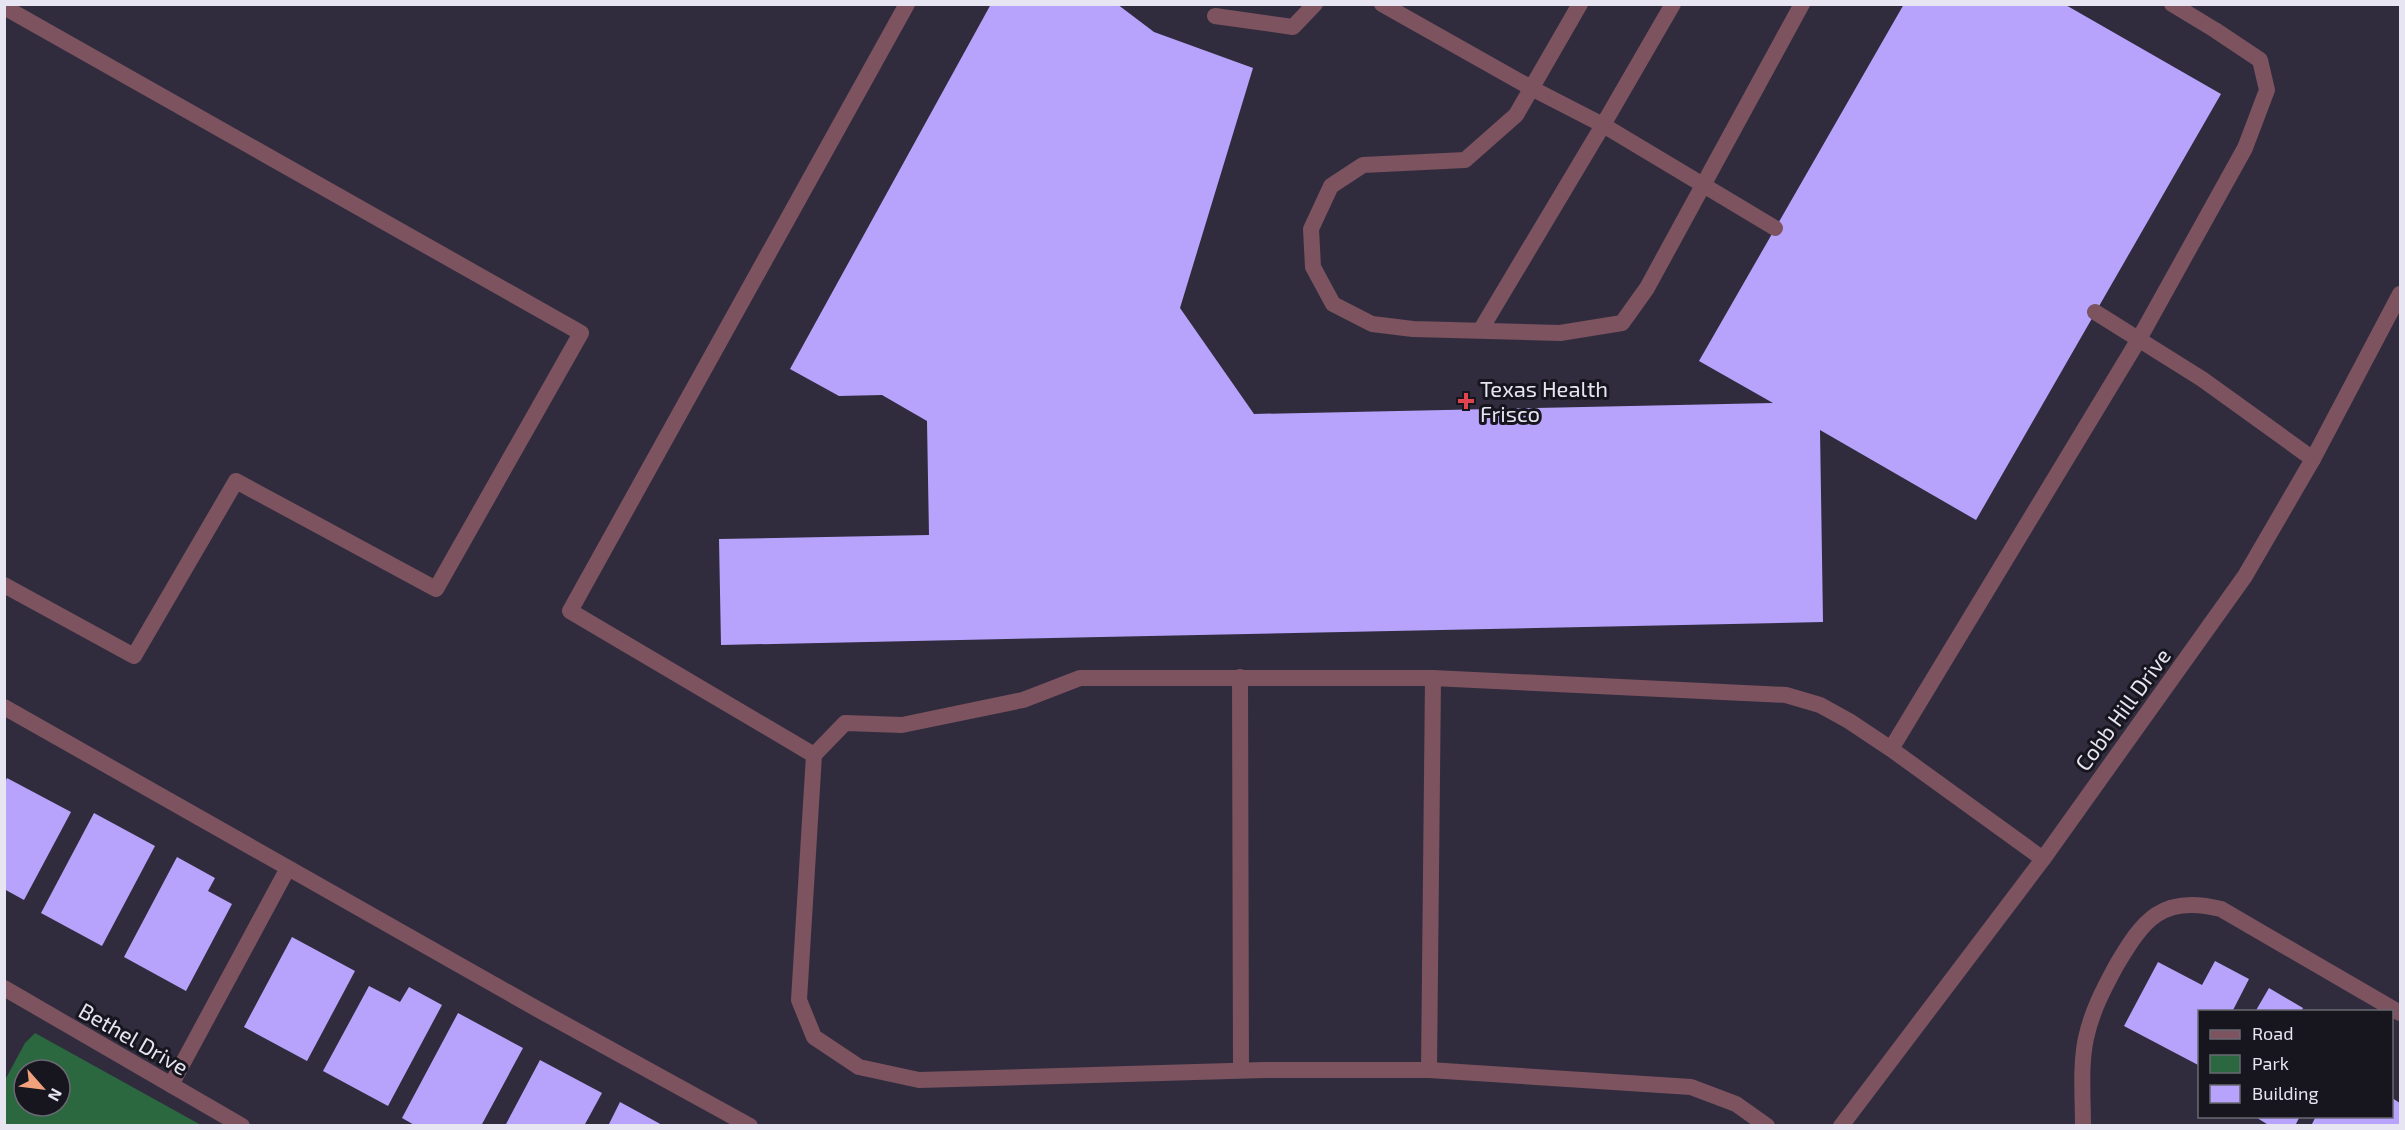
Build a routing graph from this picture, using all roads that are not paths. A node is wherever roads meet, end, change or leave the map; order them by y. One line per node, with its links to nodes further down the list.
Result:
1 (907, 4): 24 (street)
2 (1315, 4): 9 (street)
3 (1382, 4): 10 (street)
4 (1580, 4): 10 (street)
5 (1673, 4): 11 (street)
6 (1802, 4): 12 (street)
7 (2172, 4): 17 (street)
8 (4, 7): 19 (street)
9 (1215, 16)
10 (1533, 89): 11 (street); 16 (street)
11 (1604, 125): 12 (street); 16 (street)
12 (1704, 184): 13 (street); 16 (street)
13 (1775, 228)
14 (2400, 294): 18 (street, Cobb Hill Drive)
15 (2095, 312): 17 (street)
16 (1480, 331)
17 (2139, 339): 18 (street); 23 (street)
18 (2313, 459): 25 (street, Cobb Hill Drive)
19 (4, 585)
20 (1240, 677): 21 (street); 24 (street); 29 (street)
21 (1433, 678): 23 (street); 30 (street)
22 (4, 707): 26 (street)
23 (1891, 749): 25 (street)
24 (814, 755): 29 (street)
25 (2043, 859): 35 (street, Cobb Hill Drive)
26 (288, 868): 31 (street); 33 (street)
27 (6, 993): 31 (street, Bethel Drive)
28 (2400, 1013): 36 (street)
29 (1241, 1070): 30 (street)
30 (1429, 1070): 34 (street)
31 (171, 1085): 32 (street, Bethel Drive)
32 (242, 1125)
33 (750, 1125)
34 (1767, 1125)
35 (1841, 1125)
36 (2083, 1125)

